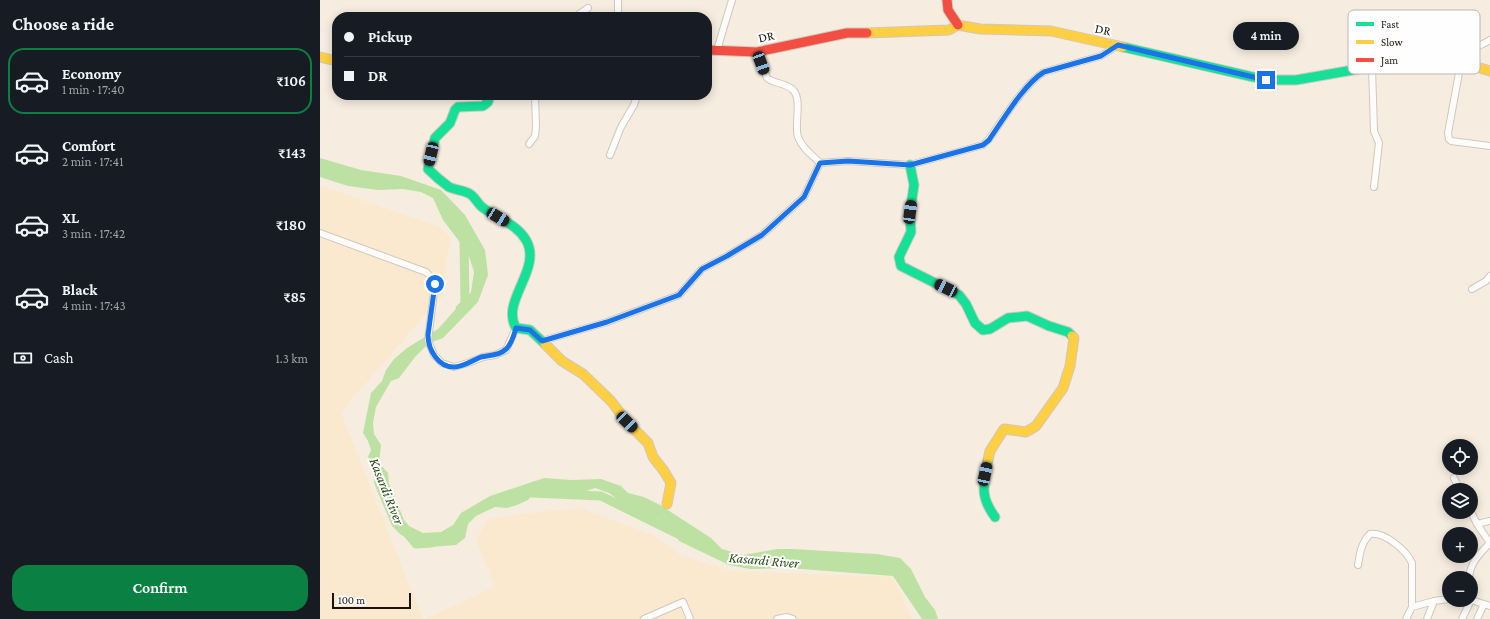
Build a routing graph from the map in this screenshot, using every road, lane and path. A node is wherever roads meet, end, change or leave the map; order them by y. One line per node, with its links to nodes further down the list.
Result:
1 (618, 0): 6 (street)
2 (732, 0): 11 (street)
3 (947, 0): 7 (street)
4 (588, 8): 5 (street)
5 (583, 12)
6 (618, 12)
7 (958, 25): 10 (street, DR); 12 (street, DR)
8 (1490, 40): 9 (street)
9 (1480, 44)
10 (1118, 45): 16 (street, DR); 27 (street)
11 (712, 50): 12 (street, DR)
12 (757, 52): 26 (street)
13 (320, 57): 14 (street)
14 (332, 60)
15 (1480, 68): 17 (street, DR)
16 (1348, 71)
17 (1490, 71)
18 (1372, 74): 28 (street)
19 (1459, 74): 24 (street)
20 (489, 100): 32 (street)
21 (535, 100): 23 (street)
22 (636, 100): 25 (street)
23 (529, 144)
24 (1490, 146)
25 (610, 155)
26 (820, 163): 27 (street); 33 (street)
27 (910, 165): 37 (street)
28 (1374, 187)
29 (320, 233): 32 (street)
30 (1490, 276): 31 (street)
31 (1472, 289)
32 (516, 328): 33 (street)
33 (542, 341): 36 (street)
34 (1454, 478): 35 (street)
35 (1456, 483)
36 (667, 504)
37 (995, 517)
38 (1474, 519): 40 (street)
39 (1490, 521): 40 (street)
40 (1477, 524): 41 (street)
41 (1490, 543): 43 (street)
42 (1358, 565): 47 (street)
43 (1470, 571)
44 (1442, 600): 45 (street)
45 (1434, 601): 47 (street); 54 (street)
46 (1487, 605): 56 (street)
47 (1412, 607): 53 (street)
48 (1468, 607): 55 (street)
49 (644, 619): 50 (street)
50 (690, 619)
51 (777, 619): 52 (street)
52 (792, 619)
53 (1406, 619)
54 (1427, 619)
55 (1462, 619)
56 (1477, 619)

